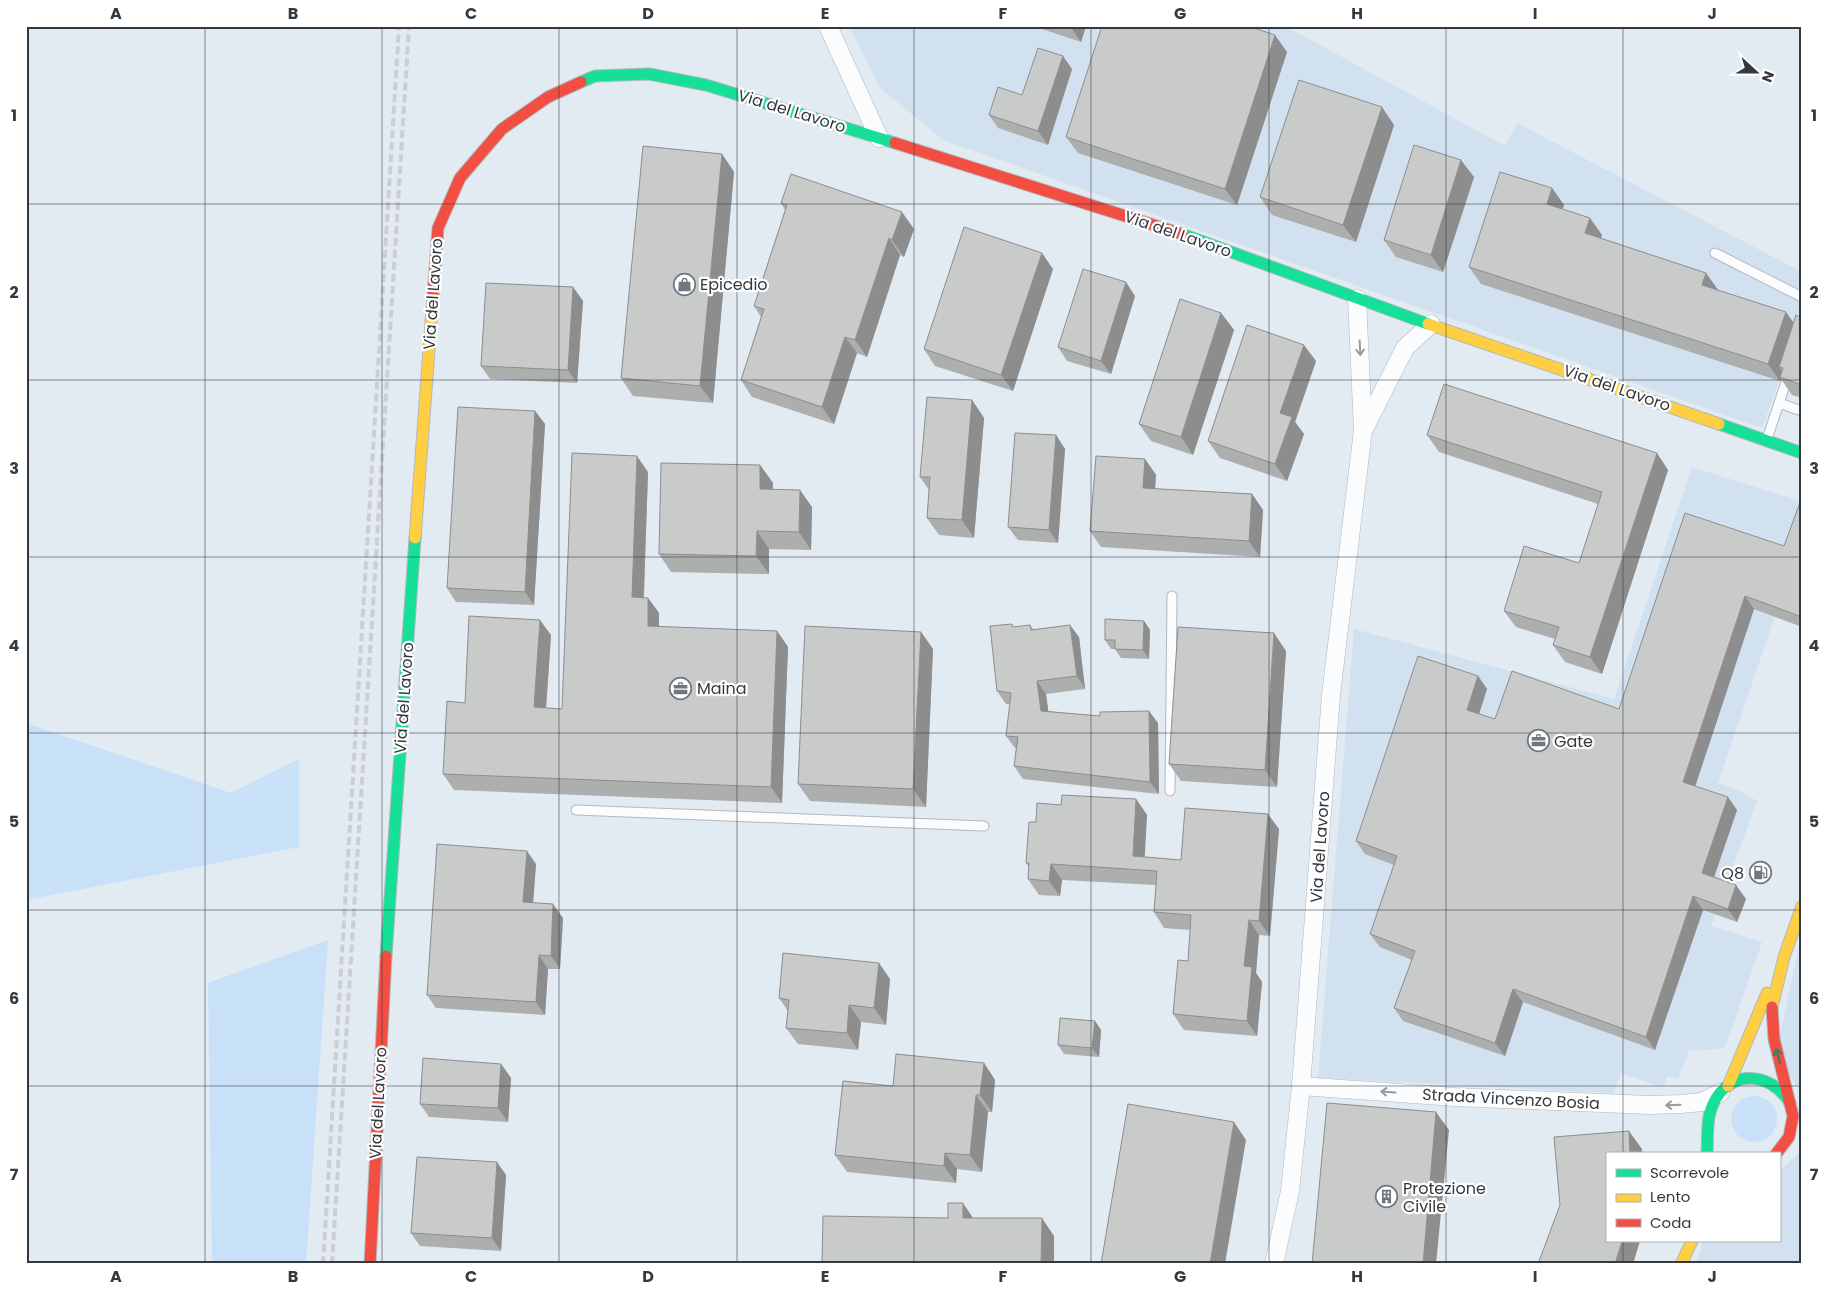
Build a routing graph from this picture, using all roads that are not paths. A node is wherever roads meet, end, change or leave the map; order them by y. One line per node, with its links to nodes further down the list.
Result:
1 (828, 26): 2 (street)
2 (878, 138): 5 (street, Via del Lavoro); 29 (street, Via del Lavoro)
3 (1715, 253): 4 (lane)
4 (1802, 297)
5 (1357, 299): 6 (street, Via del Lavoro); 10 (street, Via del Lavoro, one-way to 10)
6 (1431, 324): 10 (street, Via del Lavoro); 11 (street, Via del Lavoro)
7 (1790, 369): 8 (lane)
8 (1779, 403): 9 (lane); 11 (lane)
9 (1802, 411)
10 (1363, 430): 19 (street, Via del Lavoro)
11 (1766, 439): 12 (street, Via del Lavoro)
12 (1802, 453)
13 (1172, 596): 14 (lane)
14 (1170, 791)
15 (576, 810): 16 (lane)
16 (984, 826)
17 (1802, 906): 18 (street)
18 (1784, 957): 20 (street); 21 (street, one-way to 18)
19 (1301, 1086): 20 (street, Strada Vincenzo Bosia, one-way to 19); 30 (street, Via del Lavoro)
20 (1724, 1089): 21 (street); 22 (street)
21 (1794, 1107): 26 (street)
22 (1710, 1121): 24 (street); 25 (street)
23 (1802, 1143): 26 (street)
24 (1718, 1145)
25 (1707, 1152)
26 (1778, 1152)
27 (1683, 1242): 31 (street)
28 (1692, 1242): 32 (street)
29 (370, 1264)
30 (1274, 1264)
31 (1676, 1264)
32 (1681, 1264)

